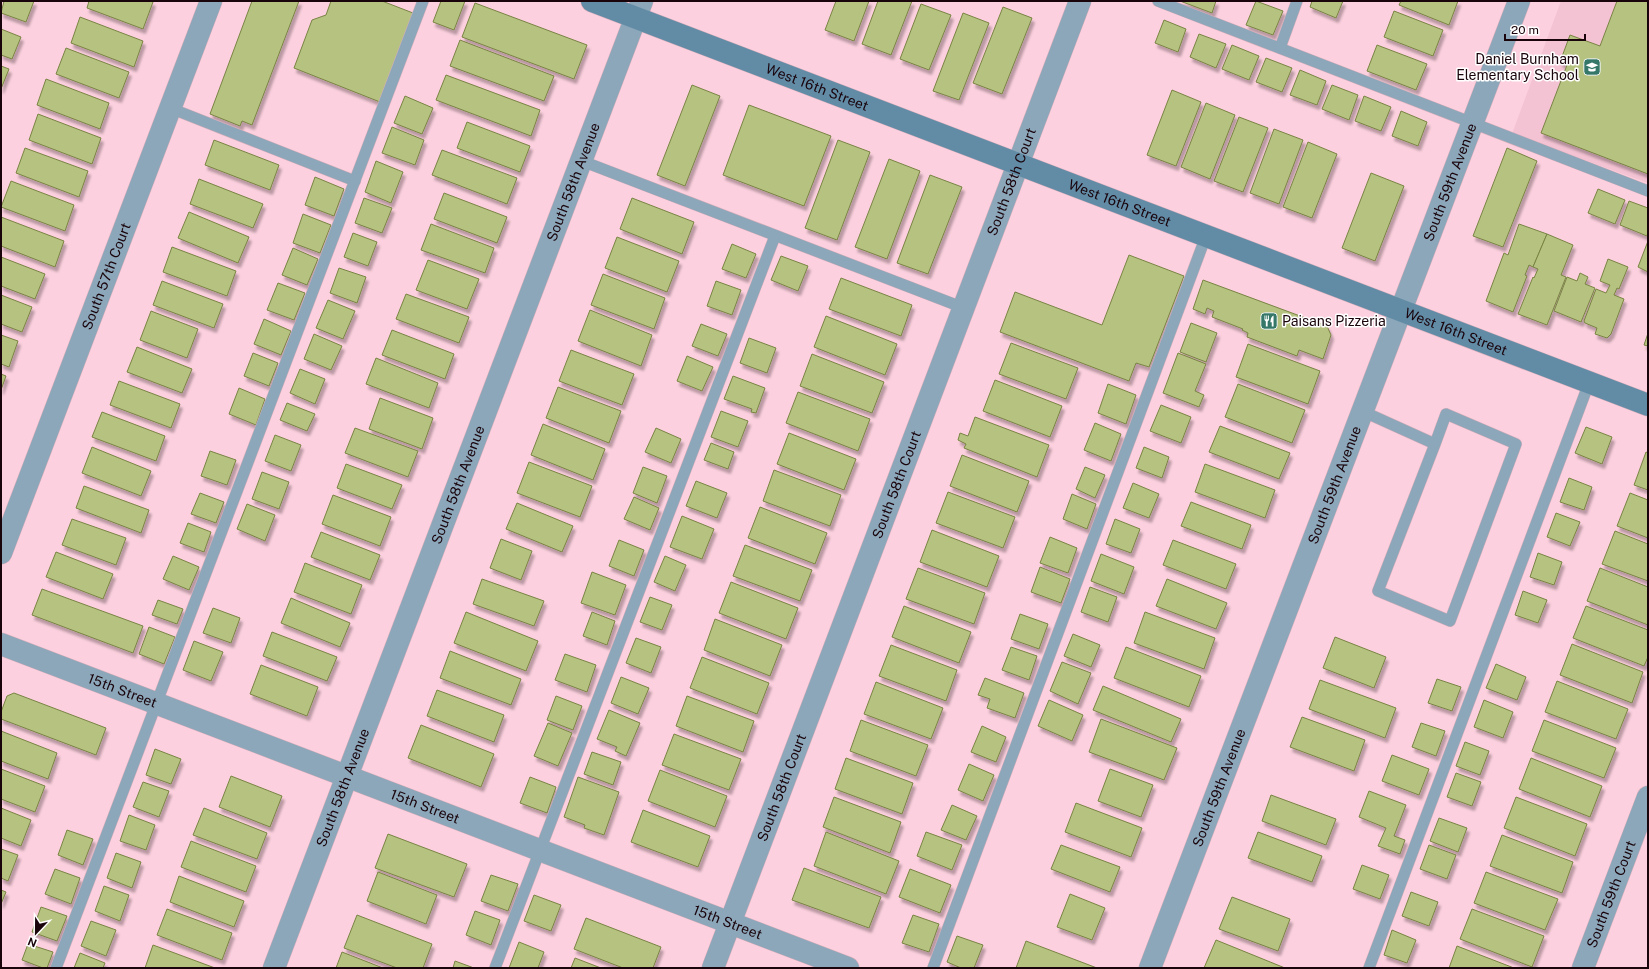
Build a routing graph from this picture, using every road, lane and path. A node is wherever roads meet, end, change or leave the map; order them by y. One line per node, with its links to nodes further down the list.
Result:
1 (211, 1): 10 (street, South 57th Court)
2 (423, 1): 14 (lane)
3 (592, 1): 8 (street, West 16th Street)
4 (1080, 1): 13 (street, South 58th Court)
5 (1158, 1): 9 (lane)
6 (1298, 1): 9 (lane)
7 (1519, 1): 11 (street, South 59th Avenue)
8 (639, 9): 12 (street, South 58th Avenue); 13 (street, West 16th Street)
9 (1280, 48): 11 (lane)
10 (170, 108): 14 (lane); 24 (street, South 57th Court)
11 (1472, 123): 15 (lane); 19 (street, South 59th Avenue)
12 (582, 161): 16 (lane); 27 (street, South 58th Avenue)
13 (1018, 164): 17 (street, West 16th Street); 18 (street, South 58th Court)
14 (355, 181): 26 (lane)
15 (1648, 191)
16 (775, 236): 18 (lane); 29 (lane)
17 (1206, 236): 19 (street, West 16th Street); 36 (lane)
18 (964, 308): 30 (street, South 58th Court)
19 (1401, 310): 20 (street, West 16th Street); 22 (street, South 59th Avenue)
20 (1589, 383): 21 (street, West 16th Street); 38 (lane)
21 (1648, 405)
22 (1362, 412): 23 (lane); 37 (street, South 59th Avenue)
23 (1435, 444): 23 (lane)
24 (1, 552)
25 (1, 644): 26 (street, 15th Street)
26 (156, 704): 27 (street, 15th Street); 31 (lane)
27 (347, 776): 29 (street, 15th Street); 32 (street, South 58th Avenue)
28 (1648, 797): 39 (street, South 59th Court)
29 (540, 850): 30 (street, 15th Street); 33 (lane)
30 (730, 923): 34 (street, South 58th Court); 35 (street, 15th Street)
31 (56, 968)
32 (274, 968)
33 (495, 968)
34 (713, 968)
35 (848, 968)
36 (933, 968)
37 (1150, 968)
38 (1369, 968)
39 (1583, 968)

